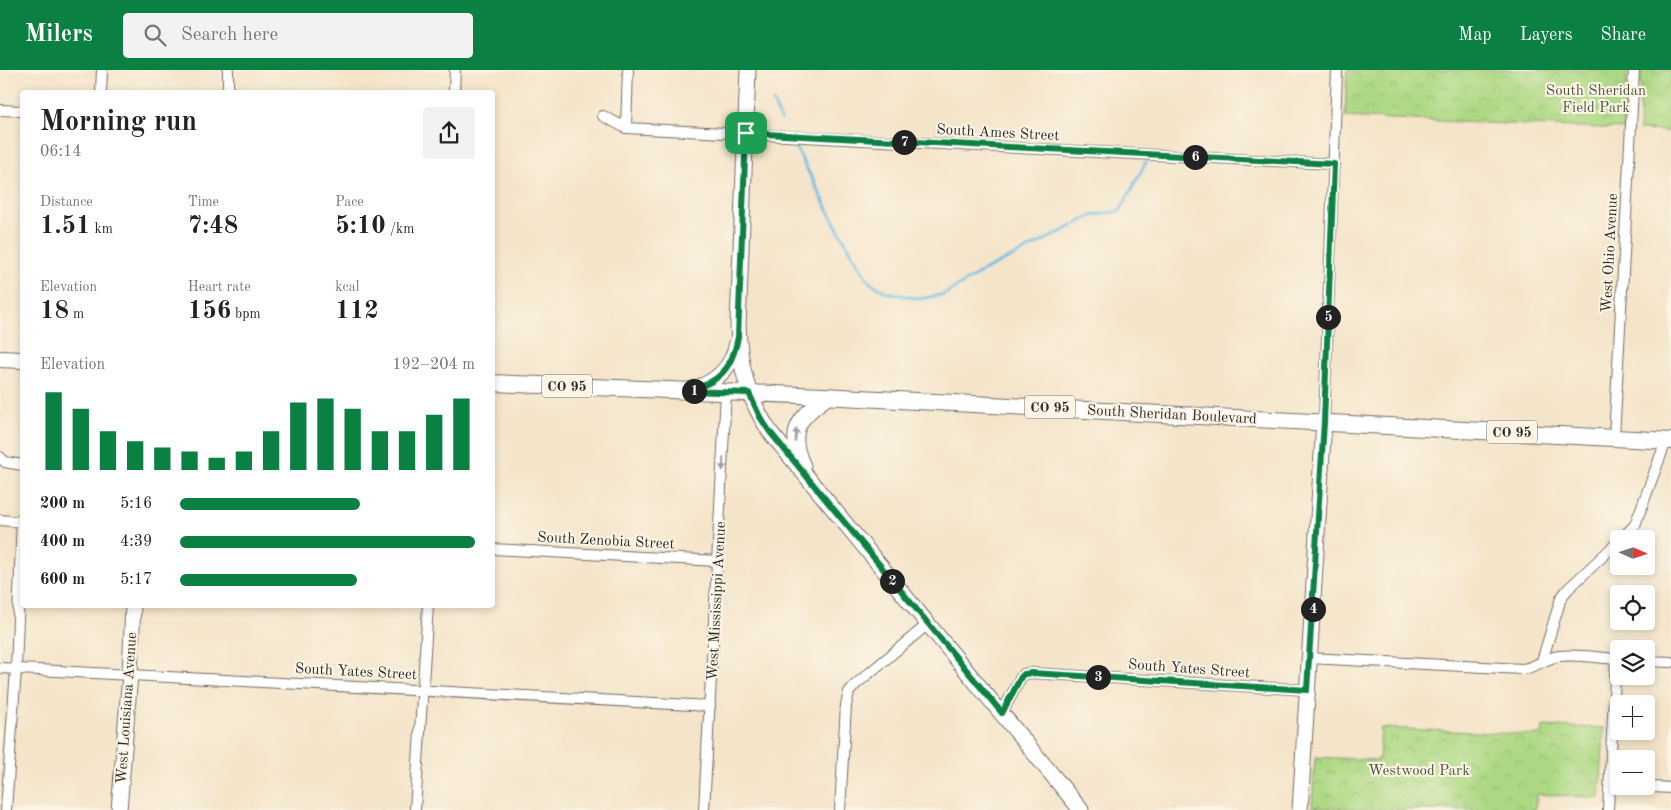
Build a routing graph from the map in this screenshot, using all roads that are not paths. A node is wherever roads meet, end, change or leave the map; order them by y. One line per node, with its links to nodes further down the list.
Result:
1 (102, 70): 8 (street)
2 (228, 70): 9 (street)
3 (455, 70): 10 (street)
4 (628, 70): 14 (street)
5 (748, 70): 15 (main road)
6 (1337, 70): 16 (street)
7 (1634, 70): 26 (street, West Ohio Avenue)
8 (101, 90)
9 (228, 90)
10 (454, 90)
11 (0, 110): 12 (street)
12 (20, 111)
13 (603, 116): 14 (street, South Ames Street)
14 (626, 128): 15 (street, South Ames Street)
15 (746, 133): 16 (street, South Ames Street); 17 (main road)
16 (1334, 164): 25 (street)
17 (738, 337): 21 (main road); 23 (main road)
18 (0, 359): 19 (main road)
19 (20, 360)
20 (495, 383): 21 (main road, South Sheridan Boulevard / CO 95)
21 (687, 391): 22 (main road, South Sheridan Boulevard / CO 95)
22 (726, 392): 23 (main road, South Sheridan Boulevard / CO 95); 36 (street, West Mississippi Avenue, one-way to 36)
23 (749, 393): 24 (main road, South Sheridan Boulevard / CO 95); 30 (main road)
24 (829, 396): 25 (main road, South Sheridan Boulevard / CO 95); 30 (main road, one-way to 24)
25 (1324, 422): 26 (main road, South Sheridan Boulevard / CO 95); 41 (main road)
26 (1614, 438): 27 (main road, South Sheridan Boulevard / CO 95)
27 (1668, 441): 33 (street)
28 (0, 456): 29 (street)
29 (20, 465)
30 (810, 481): 40 (main road)
31 (0, 520): 32 (street)
32 (20, 520)
33 (1630, 530)
34 (495, 549): 36 (street, South Zenobia Street)
35 (1610, 549): 43 (street)
36 (718, 561): 52 (street, West Mississippi Avenue)
37 (20, 570): 47 (street)
38 (133, 608): 48 (main road, West Louisiana Avenue)
39 (428, 608): 50 (street)
40 (928, 624): 53 (main road); 62 (street)
41 (1309, 658): 43 (street); 51 (main road)
42 (1610, 659): 43 (street)
43 (1542, 661)
44 (1655, 661): 45 (street)
45 (1671, 662)
46 (0, 668): 47 (street, South Yates Street)
47 (16, 670): 48 (street, South Yates Street); 58 (street)
48 (130, 674): 50 (street, South Yates Street); 59 (main road, West Louisiana Avenue)
49 (1616, 685): 54 (street)
50 (423, 690): 52 (street, South Yates Street); 60 (street)
51 (1307, 690): 53 (street, South Yates Street); 64 (main road)
52 (710, 706): 61 (street, West Mississippi Avenue)
53 (1002, 713): 63 (main road)
54 (1615, 750)
55 (1655, 787): 56 (street)
56 (1671, 788)
57 (1612, 795): 65 (street)
58 (6, 810)
59 (119, 810)
60 (415, 810)
61 (704, 810)
62 (840, 810)
63 (1081, 810)
64 (1300, 810)
65 (1608, 810)

